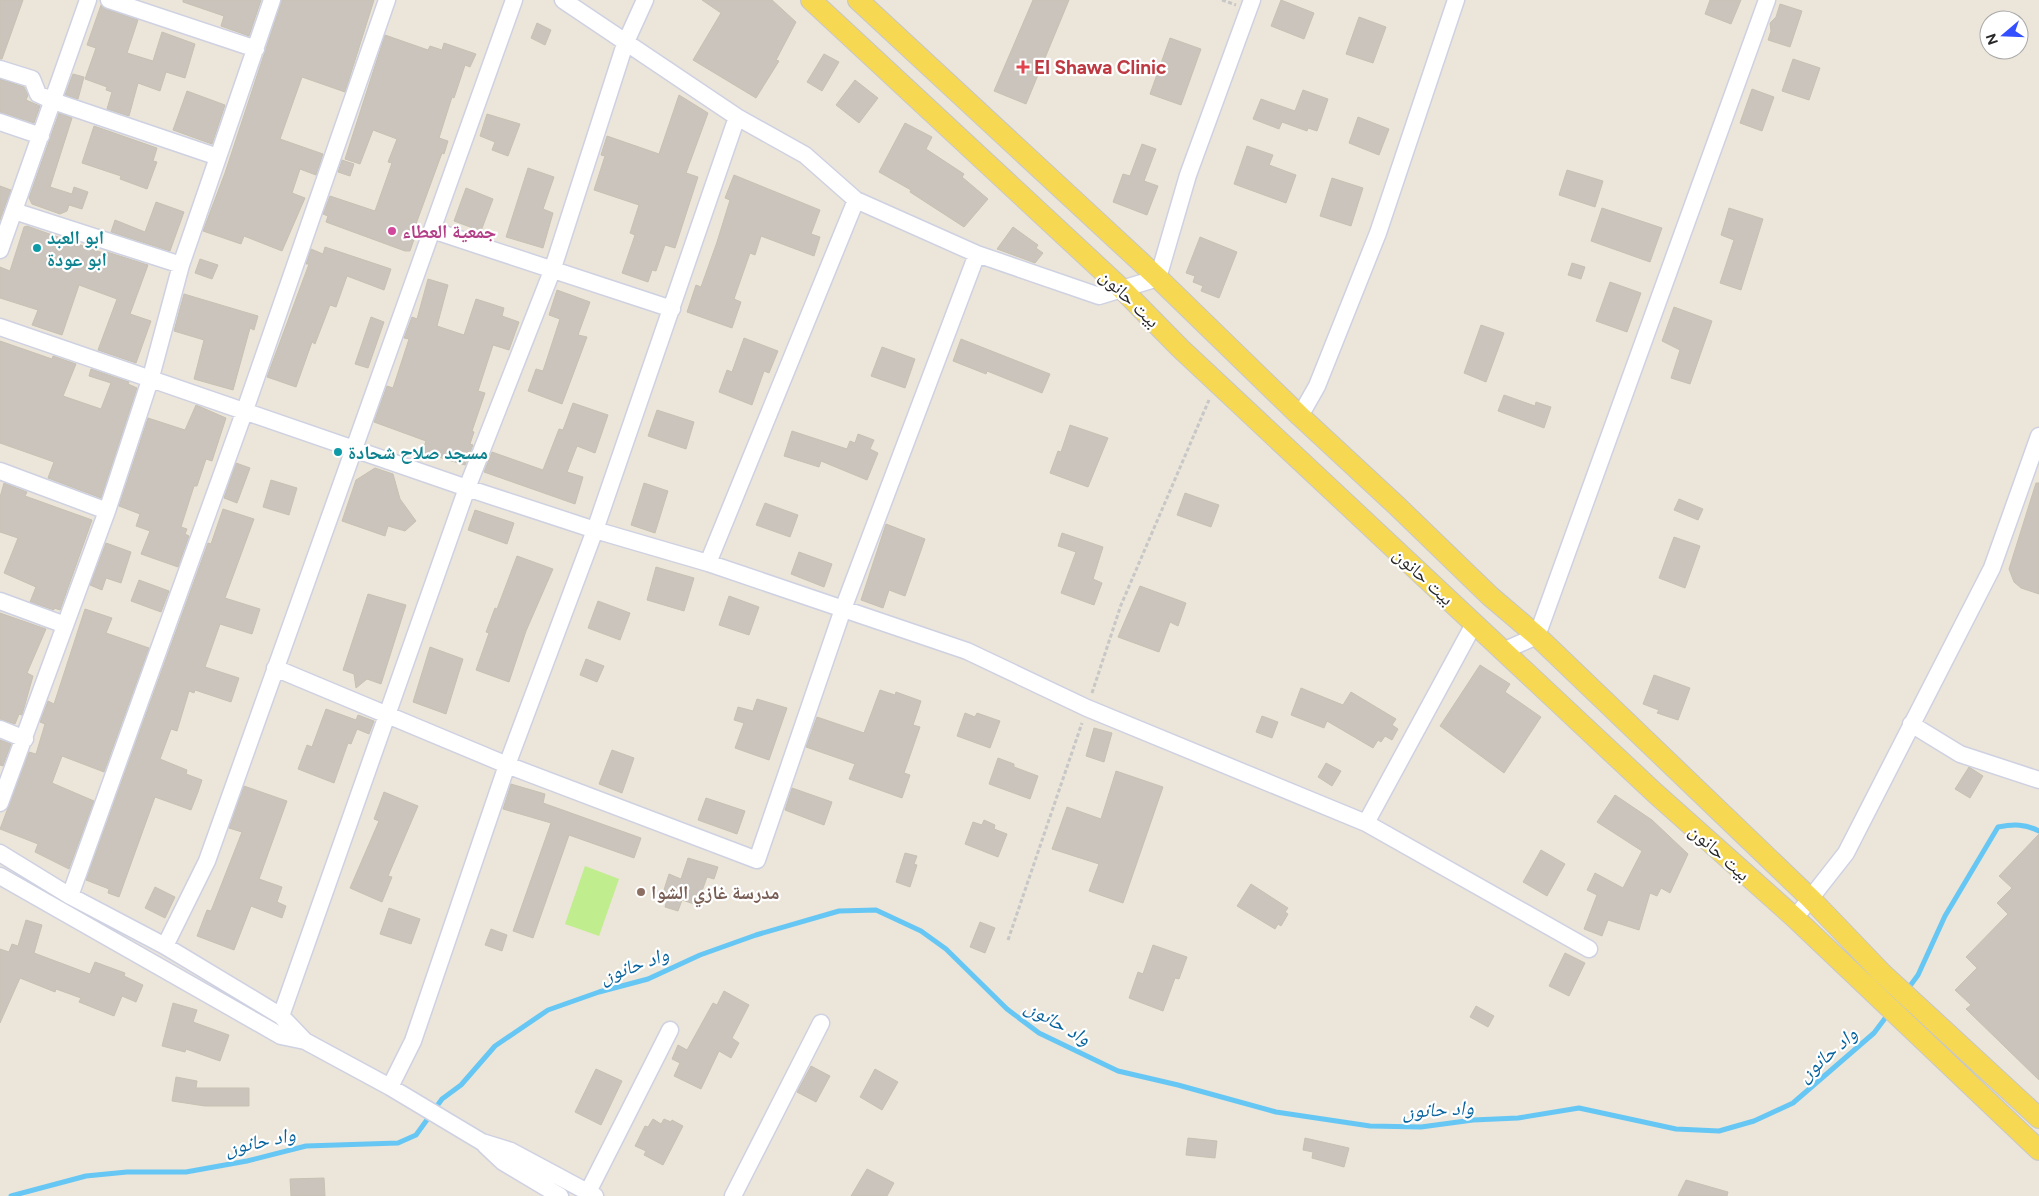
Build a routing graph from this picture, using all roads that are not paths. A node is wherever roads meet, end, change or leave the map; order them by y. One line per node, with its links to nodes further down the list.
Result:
1 (88, 0): 16 (street)
2 (109, 0): 14 (street)
3 (272, 0): 14 (street)
4 (387, 0): 33 (street)
5 (514, 0): 23 (street)
6 (563, 0): 13 (street)
7 (645, 0): 13 (street)
8 (811, 0): 29 (main road, بيت حانون)
9 (858, 0): 28 (main road, بيت حانون)
10 (1252, 0): 28 (street)
11 (1456, 0): 34 (street)
12 (1767, 0): 46 (street)
13 (625, 44): 17 (street); 27 (street)
14 (256, 49): 20 (street)
15 (0, 69): 16 (street)
16 (53, 101): 19 (street); 20 (street)
17 (737, 117): 21 (street); 30 (street)
18 (0, 122): 19 (street)
19 (40, 136): 22 (street)
20 (218, 157): 26 (street)
21 (856, 200): 25 (street); 41 (street)
22 (8, 219): 24 (street); 26 (street)
23 (432, 230): 27 (street); 36 (street)
24 (0, 250)
25 (977, 254): 29 (street); 43 (street)
26 (181, 265): 32 (street)
27 (552, 271): 30 (street); 38 (street)
28 (1158, 278): 29 (street); 34 (main road, بيت حانون)
29 (1122, 289): 44 (main road, بيت حانون)
30 (672, 309): 40 (street)
31 (0, 327): 32 (street)
32 (150, 377): 33 (street); 39 (street)
33 (245, 410): 36 (street); 59 (street)
34 (1300, 416): 46 (main road, بيت حانون)
35 (2039, 436): 50 (street)
36 (352, 447): 38 (street); 48 (street)
37 (0, 471): 39 (street)
38 (467, 488): 40 (street); 49 (street)
39 (107, 511): 45 (street)
40 (595, 530): 41 (street); 53 (street)
41 (708, 564): 43 (street)
42 (0, 601): 45 (street)
43 (842, 609): 53 (street); 56 (street)
44 (1474, 624): 47 (main road, بيت حانون); 56 (street)
45 (65, 625): 52 (street)
46 (1537, 636): 47 (street); 60 (main road, بيت حانون)
47 (1504, 651): 61 (main road, بيت حانون)
48 (275, 668): 49 (street); 62 (street)
49 (387, 715): 53 (street); 65 (street)
50 (1911, 724): 54 (street); 60 (street)
51 (0, 729): 52 (street)
52 (24, 739): 55 (street)
53 (506, 765): 69 (street)
54 (2039, 780)
55 (0, 803)
56 (1366, 822): 63 (street)
57 (0, 853): 59 (street)
58 (0, 876): 68 (street)
59 (70, 896): 62 (street)
60 (1810, 898): 61 (street); 64 (main road, بيت حانون)
61 (1795, 918): 64 (main road, بيت حانون)
62 (165, 946): 65 (street)
63 (1589, 949)
64 (1876, 980): 70 (main road, بيت حانون); 72 (main road, بيت حانون)
65 (281, 1016): 68 (street)
66 (821, 1023): 75 (street)
67 (670, 1030): 73 (street)
68 (305, 1041): 69 (street)
69 (396, 1091): 71 (street)
70 (2039, 1118)
71 (482, 1142): 73 (street); 74 (street)
72 (2039, 1150)
73 (592, 1194)
74 (560, 1196)
75 (733, 1196)

